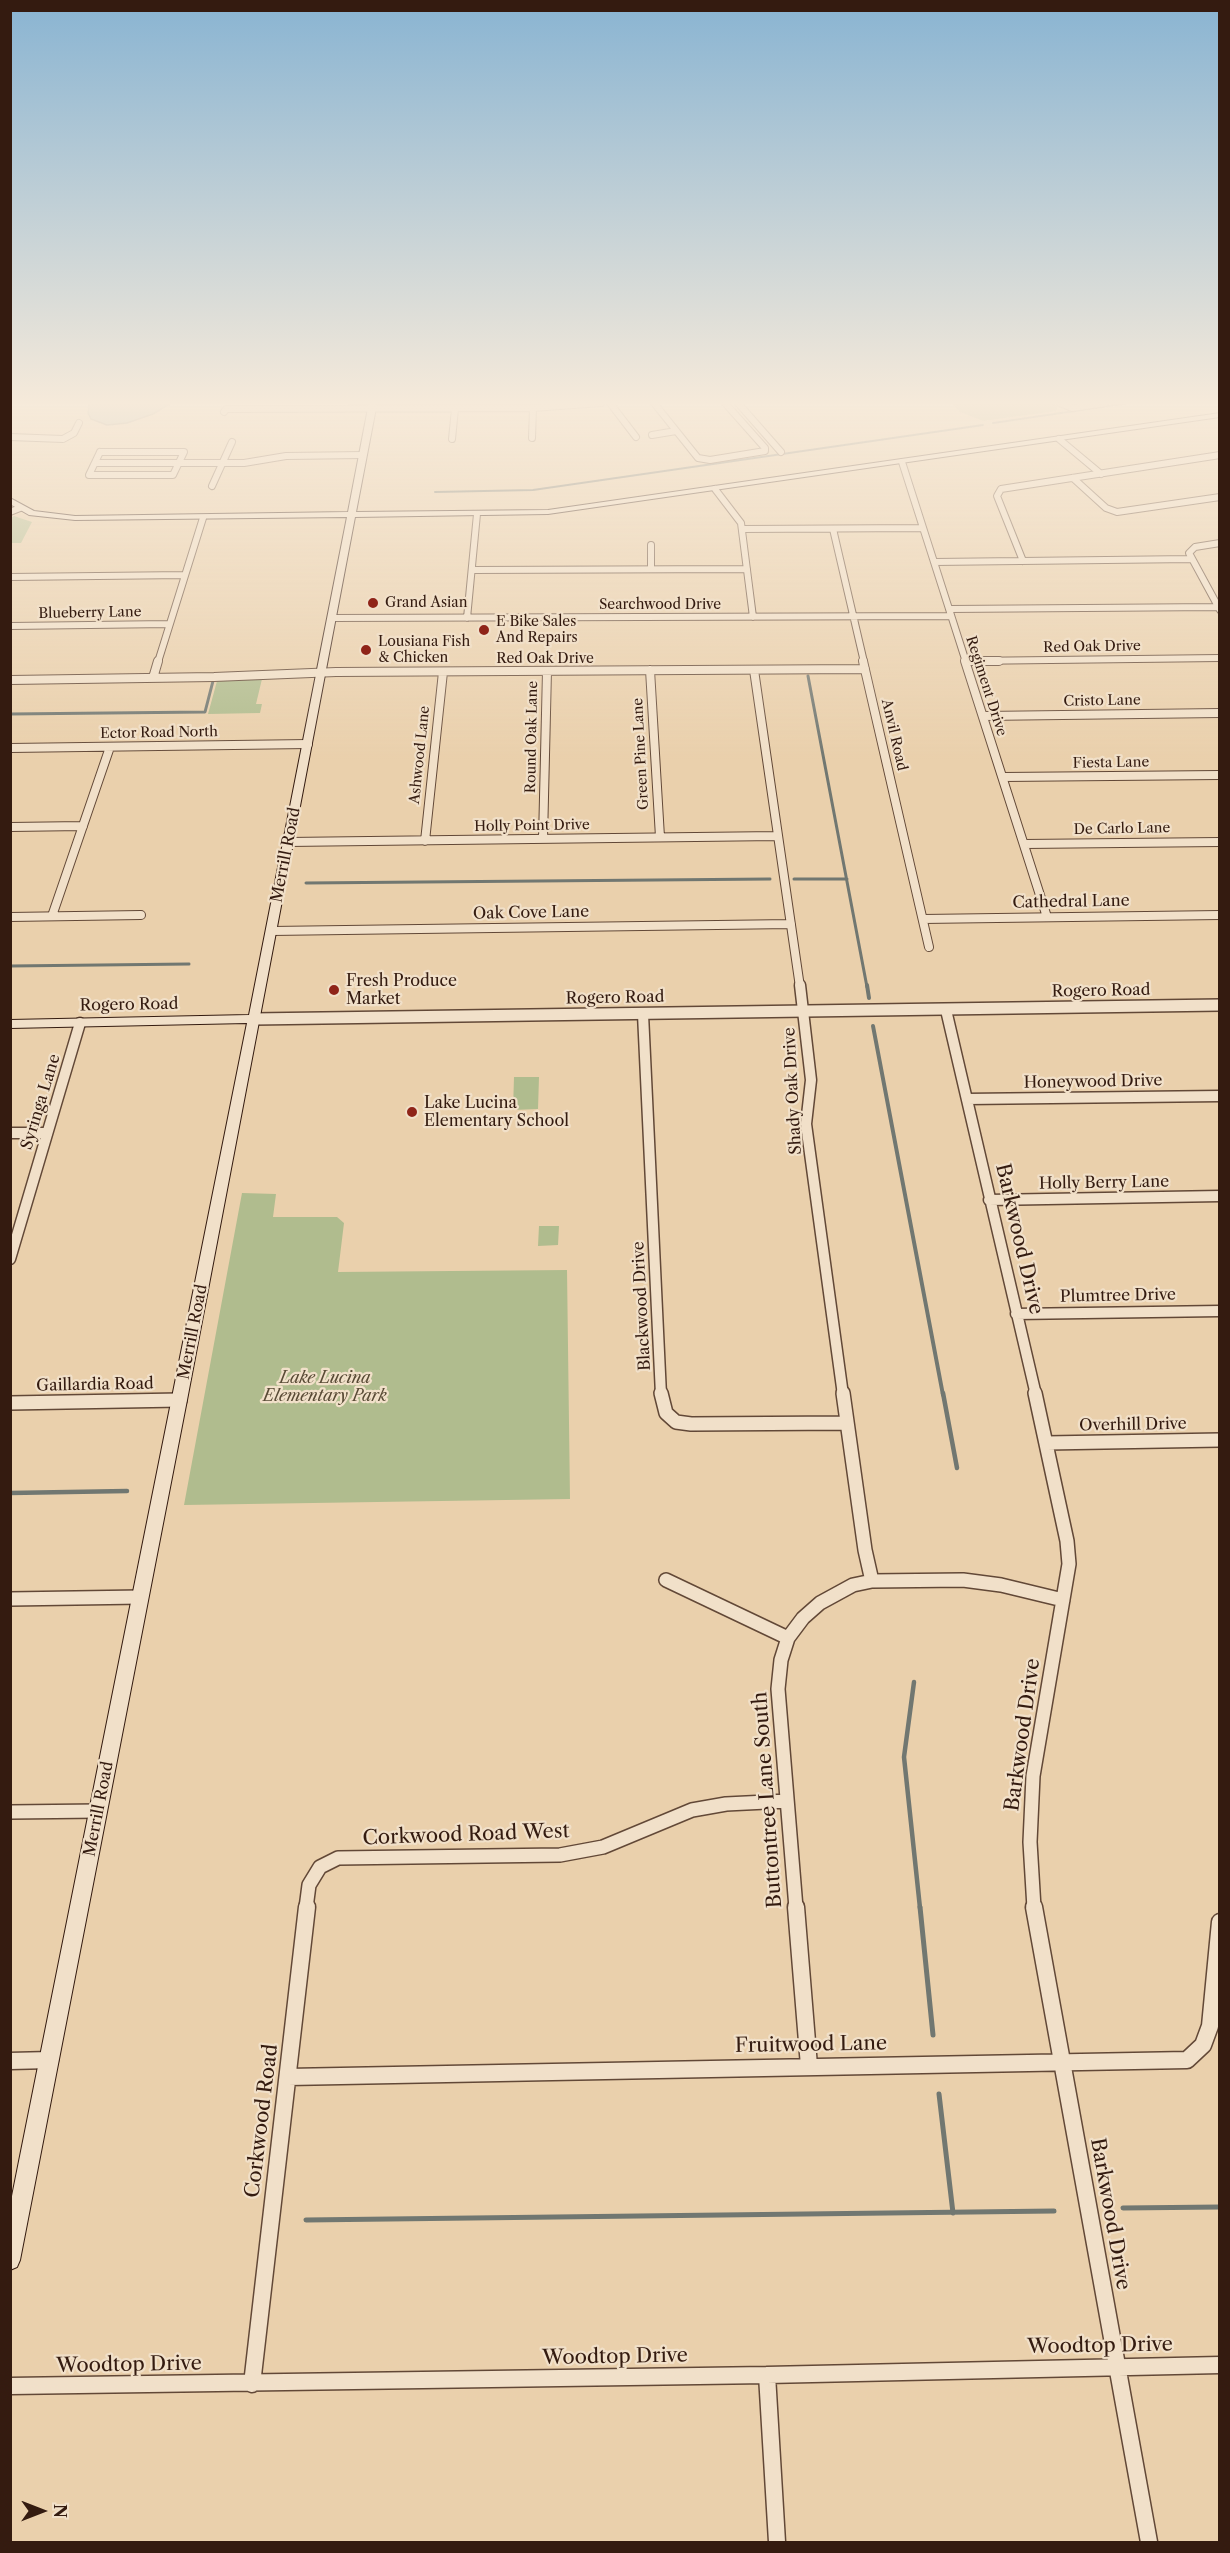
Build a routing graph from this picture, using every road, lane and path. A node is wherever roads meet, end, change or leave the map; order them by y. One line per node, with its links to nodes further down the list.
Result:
1 (202, 522): 18 (street)
2 (350, 522): 24 (main road, Merrill Road)
3 (476, 522): 17 (street)
4 (739, 522): 9 (street)
5 (921, 522): 7 (street, Regiment Drive)
6 (1008, 522): 13 (street)
7 (923, 528): 8 (street); 14 (street, Regiment Drive)
8 (833, 529): 9 (street); 22 (street, Anvil Road)
9 (742, 530): 16 (street)
10 (1220, 543): 12 (street)
11 (651, 545): 15 (street)
12 (1192, 559): 13 (street); 20 (street)
13 (1023, 561): 14 (street)
14 (934, 562): 21 (street, Regiment Drive)
15 (651, 569): 16 (street); 17 (street)
16 (747, 569): 23 (street)
17 (472, 570): 25 (street)
18 (185, 575): 19 (street); 26 (street)
19 (10, 577)
20 (1219, 609): 21 (street, Searchwood Drive)
21 (950, 612): 22 (street, Searchwood Drive); 29 (street, Regiment Drive)
22 (853, 616): 23 (street, Searchwood Drive); 30 (street, Anvil Road)
23 (753, 617): 25 (street, Searchwood Drive)
24 (332, 618): 25 (street, Searchwood Drive); 34 (main road, Merrill Road)
25 (467, 618)
26 (169, 624): 27 (street, Blueberry Lane); 36 (street)
27 (10, 626)
28 (1220, 658): 29 (street, Red Oak Drive)
29 (966, 661): 39 (street, Regiment Drive)
30 (865, 669): 32 (street, Red Oak Drive); 59 (street, Anvil Road)
31 (650, 670): 32 (street, Red Oak Drive); 33 (street, Red Oak Drive); 48 (street, Green Pine Lane)
32 (754, 670): 47 (street, Shady Oak Drive)
33 (547, 671): 35 (street, Red Oak Drive); 49 (street, Round Oak Lane)
34 (321, 672): 35 (street, Red Oak Drive); 36 (street, Red Oak Drive); 40 (main road, Merrill Road)
35 (443, 672): 50 (street, Ashwood Lane)
36 (153, 678): 37 (street, Red Oak Drive)
37 (10, 680)
38 (1220, 713): 39 (street, Cristo Lane)
39 (984, 716): 44 (street, Regiment Drive)
40 (308, 744): 41 (street, Ector Road North); 51 (main road, Merrill Road)
41 (110, 747): 42 (street, Ector Road North); 45 (street)
42 (10, 748)
43 (1220, 775): 44 (street, Fiesta Lane)
44 (1003, 777): 53 (street, Regiment Drive)
45 (83, 826): 46 (street); 56 (street)
46 (10, 827)
47 (777, 836): 48 (street, Holly Point Drive); 60 (street, Shady Oak Drive)
48 (660, 837): 49 (street, Holly Point Drive)
49 (543, 839): 50 (street, Holly Point Drive)
50 (425, 841): 51 (street, Holly Point Drive)
51 (288, 842): 61 (main road, Merrill Road)
52 (1220, 842): 53 (street, De Carlo Lane)
53 (1024, 844): 58 (street, Regiment Drive)
54 (141, 915): 56 (street)
55 (1220, 915): 58 (street, Cathedral Lane)
56 (52, 916): 57 (street)
57 (10, 917)
58 (1047, 917): 59 (street, Cathedral Lane)
59 (924, 919): 62 (street, Anvil Road)
60 (790, 924): 61 (street, Oak Cove Lane); 65 (street, Shady Oak Drive)
61 (271, 931): 67 (main road, Merrill Road)
62 (929, 947)
63 (1220, 1005): 64 (street, Rogero Road)
64 (946, 1010): 65 (street, Rogero Road); 71 (street, Barkwood Drive)
65 (803, 1012): 66 (street, Rogero Road); 81 (street, Shady Oak Drive)
66 (643, 1014): 67 (street, Rogero Road); 81 (street, Blackwood Drive)
67 (254, 1019): 68 (main road, Rogero Road); 79 (main road, Merrill Road)
68 (80, 1023): 69 (main road, Rogero Road); 73 (street, Syringa Lane)
69 (10, 1024)
70 (1220, 1096): 71 (street, Honeywood Drive)
71 (967, 1099): 75 (street, Barkwood Drive)
72 (10, 1133): 73 (street)
73 (48, 1133): 76 (street, Syringa Lane)
74 (1220, 1196): 75 (street, Holly Berry Lane)
75 (989, 1200): 78 (street, Barkwood Drive)
76 (11, 1258)
77 (1220, 1311): 78 (street, Plumtree Drive)
78 (1016, 1314): 83 (street, Barkwood Drive)
79 (180, 1400): 80 (street, Gaillardia Road); 86 (main road, Merrill Road)
80 (10, 1403)
81 (847, 1423): 85 (street, Shady Oak Drive)
82 (1220, 1440): 83 (street, Overhill Drive)
83 (1047, 1443): 88 (street, Barkwood Drive)
84 (666, 1580): 89 (street)
85 (873, 1581): 88 (street, Buttontree Lane South); 89 (street, Buttontree Lane South)
86 (141, 1597): 87 (street); 91 (main road, Merrill Road)
87 (10, 1599)
88 (1063, 1600): 97 (street, Barkwood Drive)
89 (788, 1638): 90 (street, Buttontree Lane South)
90 (787, 1801): 93 (street, Corkwood Road West); 98 (street, Buttontree Lane South)
91 (99, 1811): 92 (street); 95 (main road, Merrill Road)
92 (10, 1812)
93 (320, 1867): 99 (street, Corkwood Road)
94 (1220, 1922): 97 (street, Fruitwood Lane)
95 (50, 2060): 96 (street); 100 (main road, Merrill Road)
96 (10, 2061)
97 (1063, 2062): 98 (street, Fruitwood Lane); 102 (street, Barkwood Drive)
98 (809, 2066): 99 (street, Fruitwood Lane)
99 (288, 2077): 104 (street, Corkwood Road)
100 (10, 2260)
101 (1220, 2365): 102 (street, Woodtop Drive)
102 (1118, 2367): 103 (street, Woodtop Drive); 107 (street, Barkwood Drive)
103 (767, 2375): 104 (street, Woodtop Drive); 106 (street)
104 (252, 2384): 105 (street, Woodtop Drive)
105 (10, 2386)
106 (777, 2542)
107 (1149, 2542)

